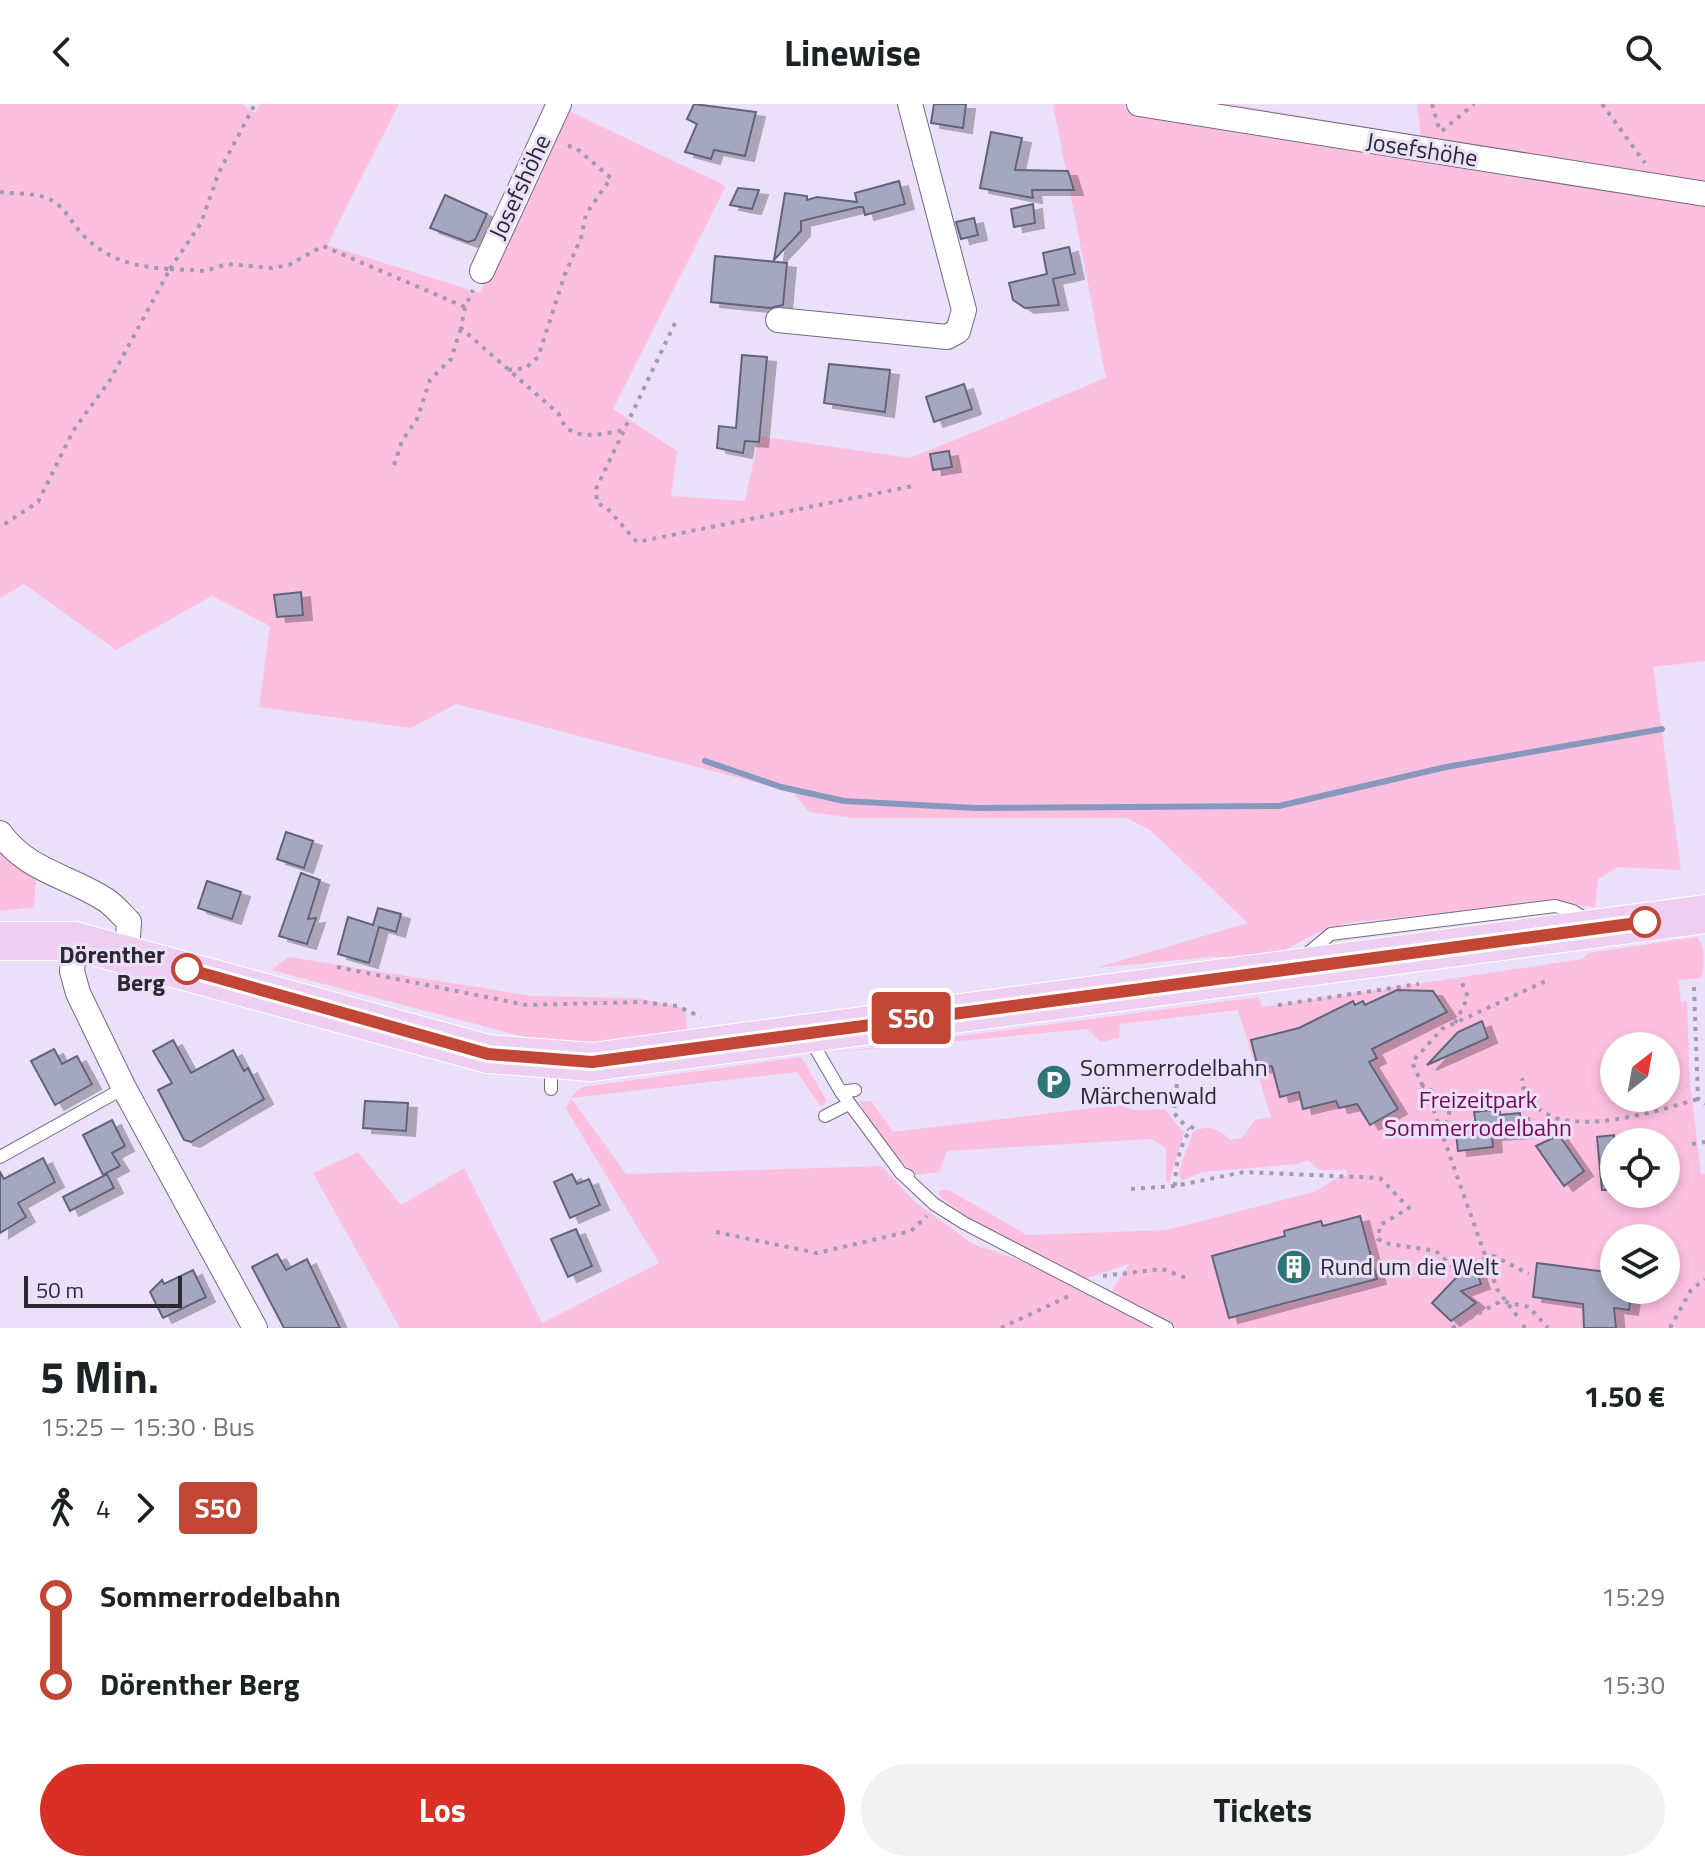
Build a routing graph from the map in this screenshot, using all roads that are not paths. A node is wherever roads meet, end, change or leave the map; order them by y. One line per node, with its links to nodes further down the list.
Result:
1 (559, 104): 5 (street, Josefshöhe)
2 (910, 104): 6 (street)
3 (1139, 104): 4 (street, Josefshöhe)
4 (1705, 194)
5 (482, 271)
6 (778, 320)
7 (0, 833): 11 (street)
8 (1705, 914): 12 (main road)
9 (0, 941): 10 (main road)
10 (75, 941): 11 (main road); 13 (street)
11 (127, 953): 12 (main road)
12 (807, 1033): 15 (lane)
13 (124, 1088): 18 (lane); 21 (street)
14 (855, 1090): 15 (lane)
15 (841, 1092): 16 (lane)
16 (849, 1104): 17 (lane); 19 (lane)
17 (825, 1116)
18 (0, 1157)
19 (901, 1173): 20 (lane); 22 (lane)
20 (915, 1178)
21 (255, 1328)
22 (1167, 1328)

